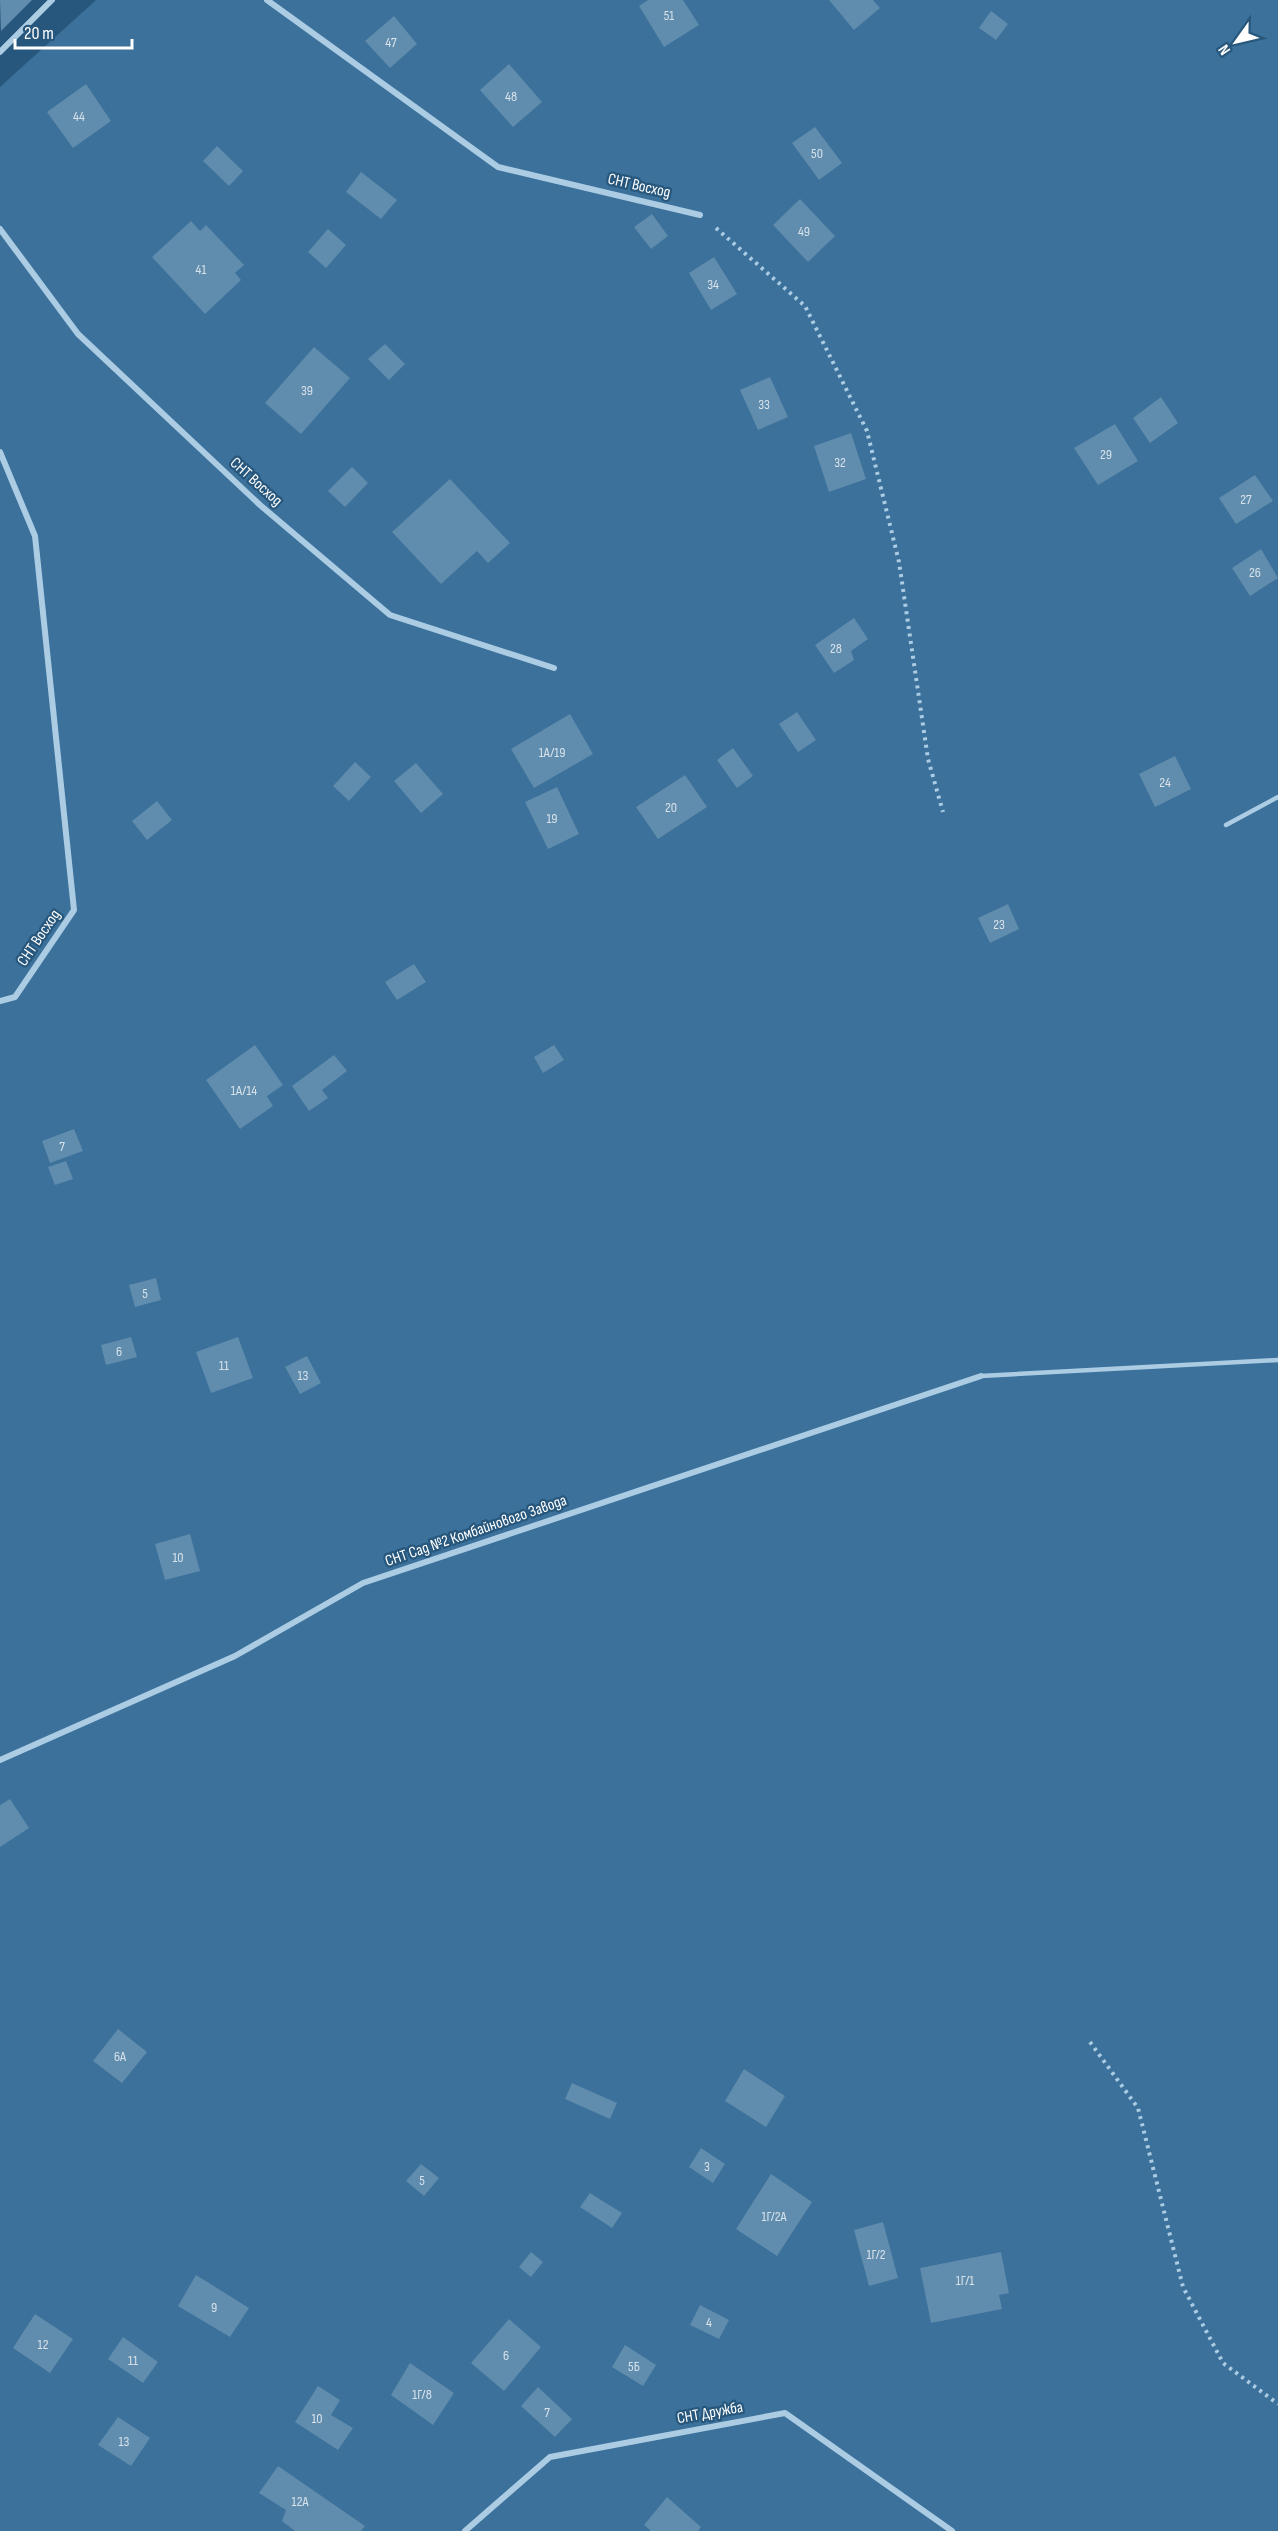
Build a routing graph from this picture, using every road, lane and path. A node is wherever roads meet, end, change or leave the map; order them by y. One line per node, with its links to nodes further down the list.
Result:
1 (52, 0): 3 (street)
2 (267, 0): 4 (street, СНТ Восход)
3 (0, 52)
4 (700, 215): 9 (path)
5 (0, 229): 7 (street, СНТ Восход)
6 (0, 452): 11 (street, СНТ Восход)
7 (555, 668)
8 (1278, 797): 10 (lane)
9 (943, 812)
10 (1226, 825)
11 (0, 1001)
12 (1278, 1360): 13 (lane)
13 (981, 1376): 14 (street, СНТ Сад №2 Комбайнового Завода)
14 (0, 1760)
15 (1090, 2042): 16 (path)
16 (1278, 2404)
17 (465, 2531): 18 (street, СНТ Дружба)
18 (952, 2531)

